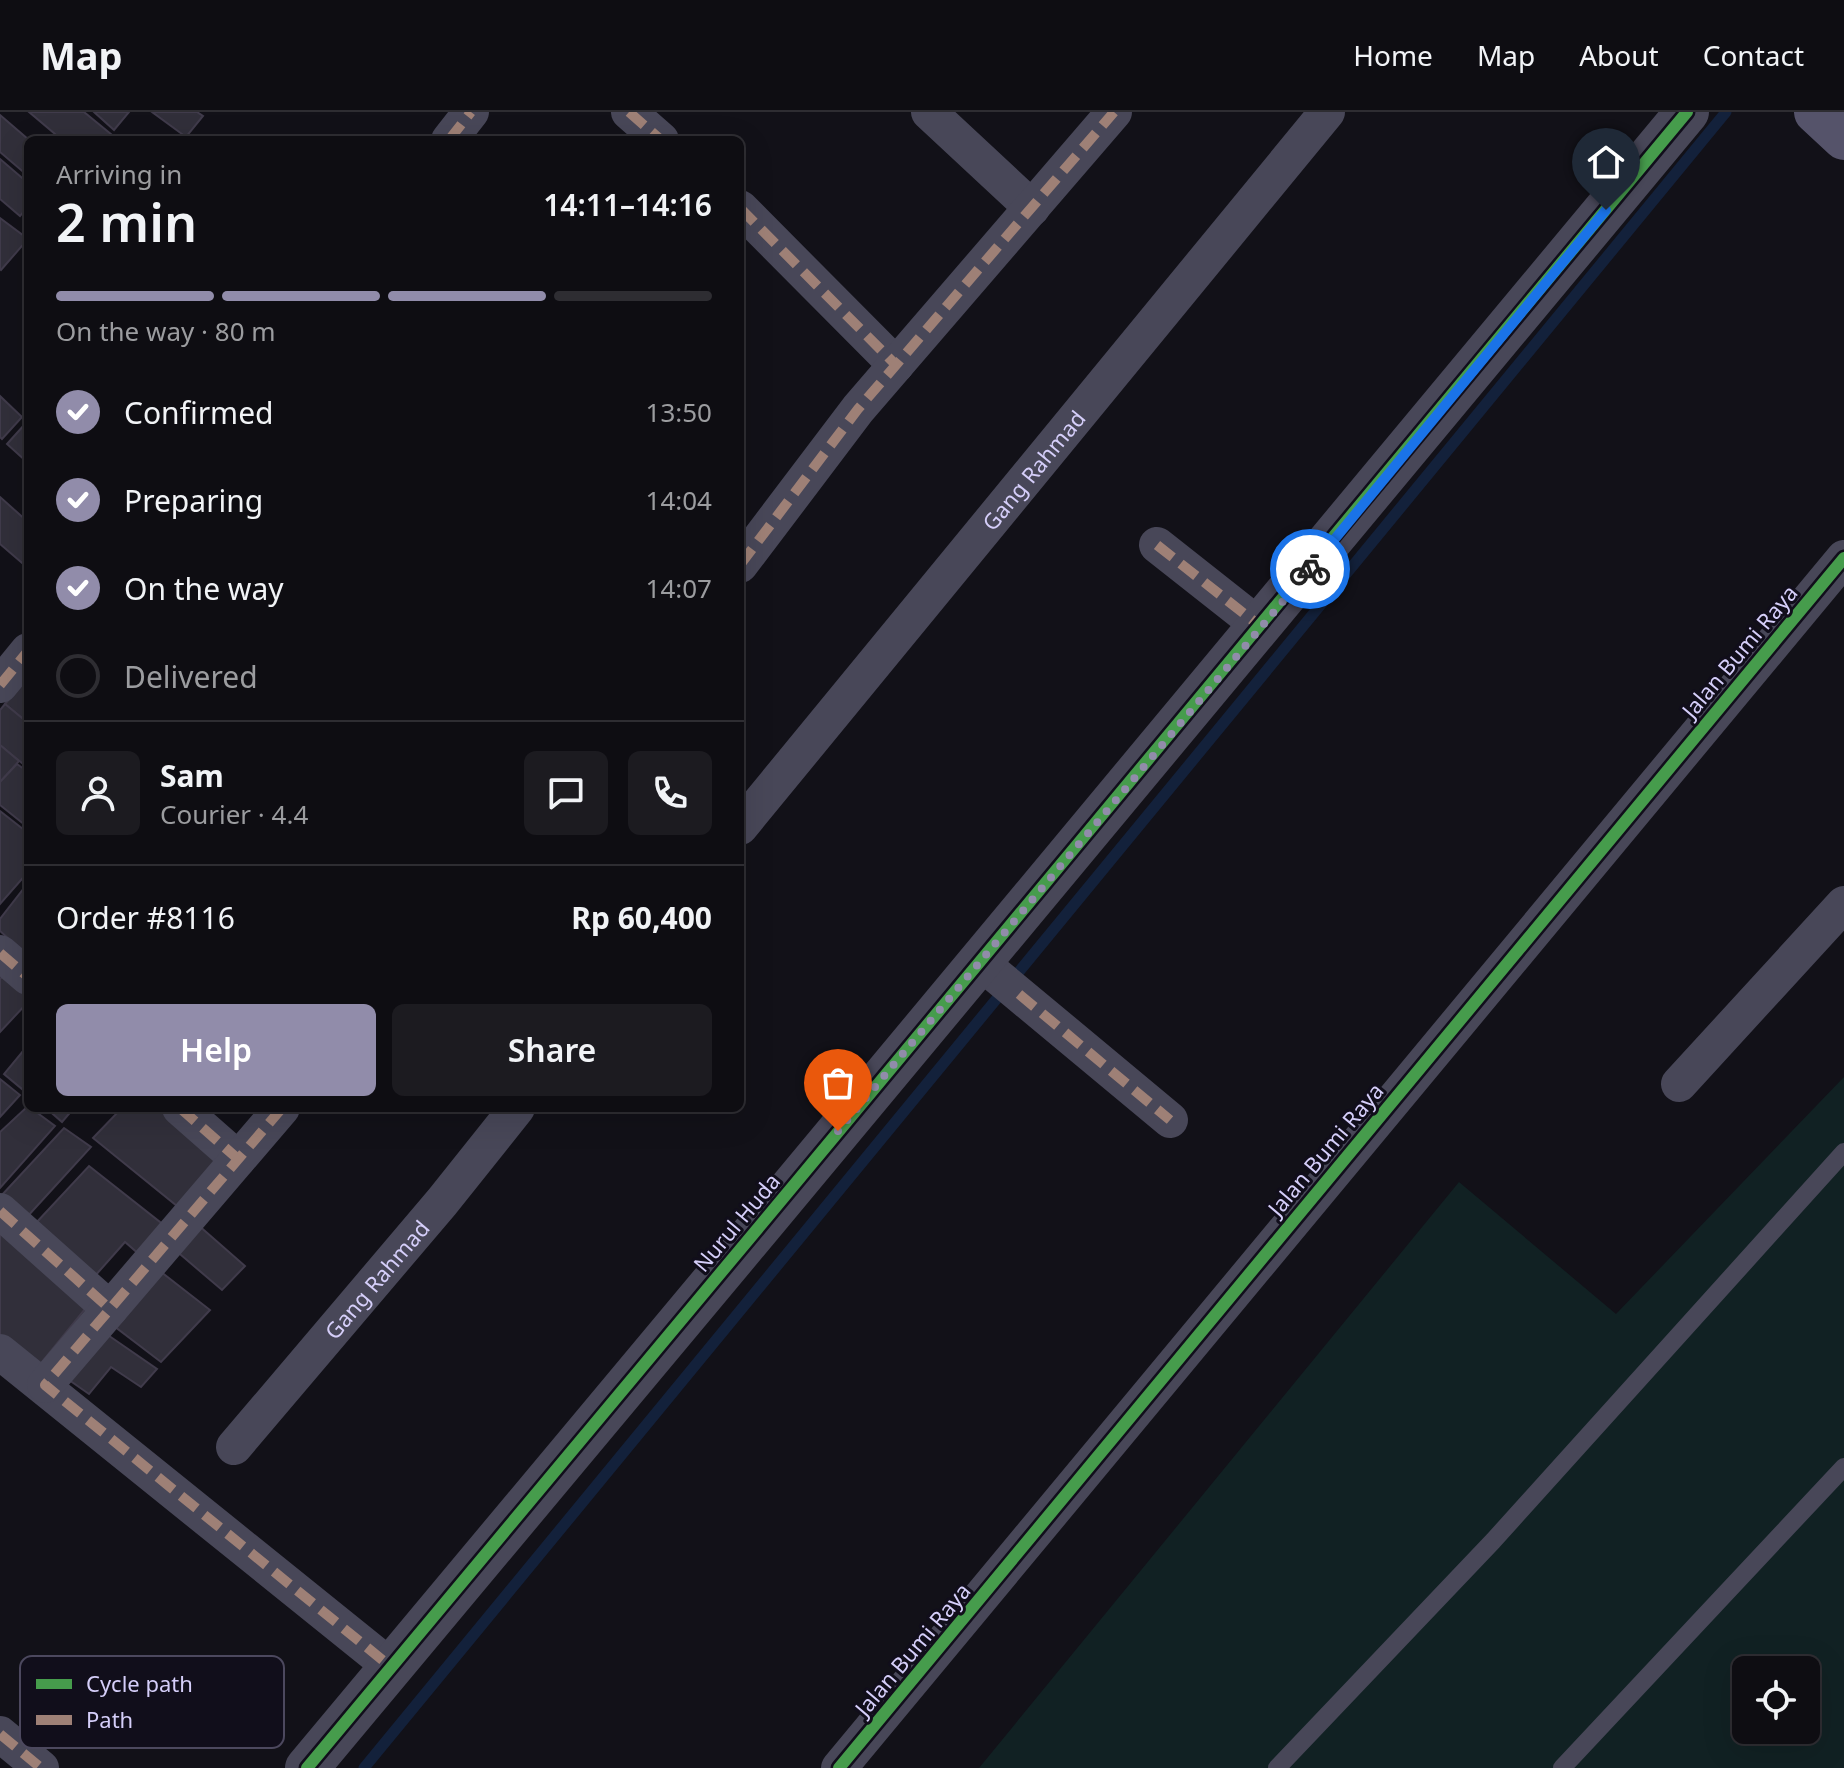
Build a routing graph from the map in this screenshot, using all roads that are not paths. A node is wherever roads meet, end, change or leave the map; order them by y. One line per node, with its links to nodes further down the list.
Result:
1 (471, 112): 8 (street)
2 (629, 112): 9 (street)
3 (929, 112): 11 (street)
4 (1114, 112): 11 (street)
5 (1327, 112): 20 (street, Gang Rahmad)
6 (1687, 112): 17 (street, Nurul Huda)
7 (1816, 112): 10 (main road)
8 (452, 136)
9 (656, 136)
10 (1844, 138)
11 (1032, 208): 13 (street)
12 (744, 212): 13 (street)
13 (896, 365): 15 (street)
14 (1157, 545): 17 (street)
15 (744, 551)
16 (1844, 558): 42 (street, Jalan Bumi Raya)
17 (1261, 627): 23 (street, Nurul Huda)
18 (24, 656): 19 (street)
19 (0, 685)
20 (744, 822)
21 (1844, 904): 25 (street)
22 (0, 953): 24 (street)
23 (979, 961): 29 (street); 38 (street, Nurul Huda)
24 (24, 974)
25 (1679, 1084)
26 (185, 1112): 31 (street)
27 (279, 1112): 31 (street)
28 (514, 1112): 36 (street, Gang Rahmad)
29 (1170, 1120)
30 (1844, 1152): 43 (lane)
31 (238, 1159): 33 (street)
32 (0, 1211): 33 (street)
33 (110, 1309): 35 (street)
34 (0, 1352): 35 (street)
35 (45, 1385): 38 (street)
36 (234, 1447)
37 (1844, 1467): 44 (lane)
38 (391, 1667): 41 (street, Nurul Huda)
39 (0, 1734): 40 (street)
40 (41, 1768)
41 (307, 1768)
42 (839, 1768)
43 (1277, 1768)
44 (1562, 1768)

